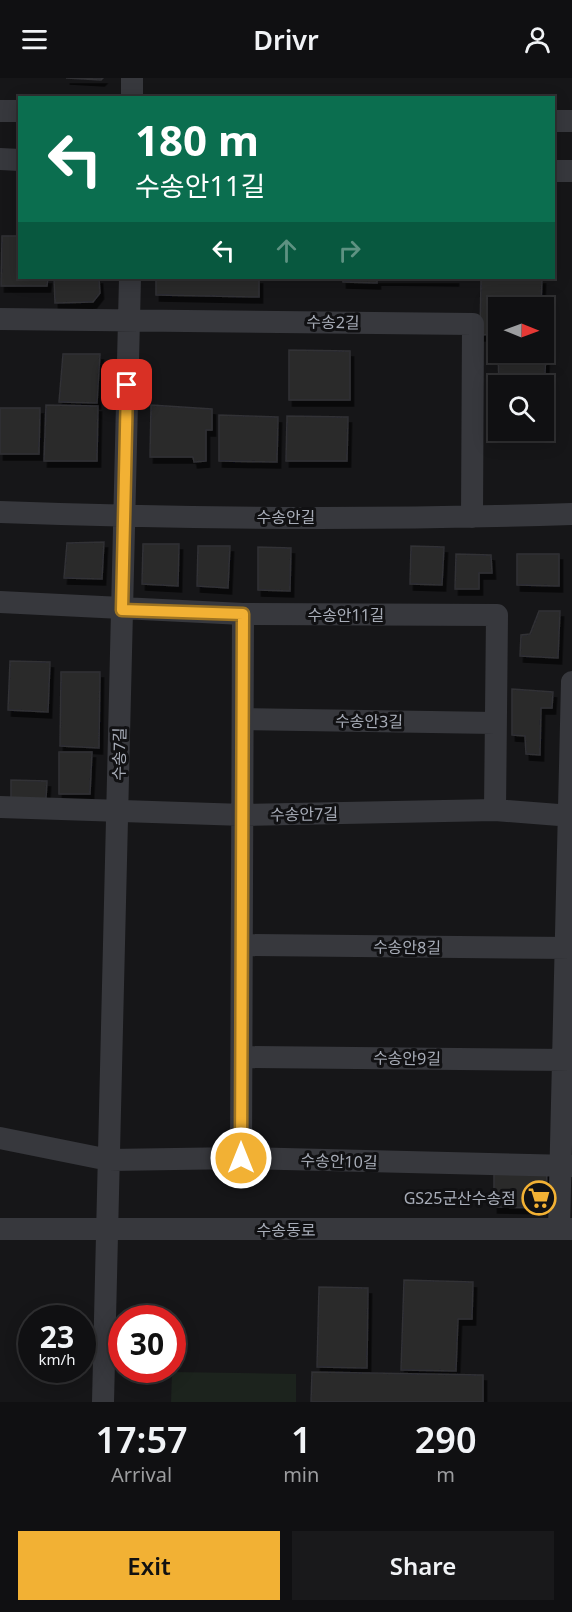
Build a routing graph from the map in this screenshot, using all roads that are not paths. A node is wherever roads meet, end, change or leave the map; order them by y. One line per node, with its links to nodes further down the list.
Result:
1 (132, 78): 2 (street)
2 (132, 96)
3 (0, 111): 4 (street)
4 (18, 111)
5 (555, 121): 6 (street)
6 (572, 121)
7 (0, 159): 8 (street)
8 (18, 160)
9 (555, 171): 10 (street)
10 (572, 171)
11 (130, 279): 13 (street, 수송7길)
12 (0, 320): 13 (street, 수송2길)
13 (129, 320): 16 (street, 수송7길); 17 (street, 수송2길)
14 (0, 512): 16 (street, 수송안길)
15 (572, 514): 17 (street, 수송안길)
16 (124, 517): 17 (street, 수송안길); 19 (street, 수송7길)
17 (472, 517)
18 (0, 602): 19 (street, 수송안11길)
19 (122, 610): 20 (street, 수송안11길); 27 (street, 수송7길)
20 (243, 614): 23 (street); 24 (street, 수송안11길)
21 (572, 682): 22 (street)
22 (571, 713): 29 (street)
23 (243, 718): 24 (street, 수송안3길); 28 (street)
24 (495, 723): 26 (street, 수송안11길)
25 (0, 807): 27 (street, 수송안7길)
26 (495, 810): 28 (street, 수송안7길); 29 (street, 수송안7길)
27 (118, 811): 28 (street, 수송안7길); 36 (street, 수송7길)
28 (244, 815): 30 (street)
29 (570, 816): 31 (street)
30 (242, 945): 31 (street, 수송안8길); 32 (street)
31 (569, 948): 33 (street)
32 (242, 1057): 33 (street, 수송안9길); 35 (street)
33 (568, 1060): 37 (street)
34 (0, 1138): 36 (street, 수송안10길)
35 (241, 1158): 36 (street, 수송안10길); 37 (street, 수송안10길)
36 (109, 1160): 40 (street, 수송7길)
37 (567, 1166): 39 (street)
38 (0, 1229): 40 (street, 수송동로)
39 (566, 1229): 40 (street, 수송동로)
40 (107, 1231): 41 (street, 수송7길)
41 (103, 1402)

